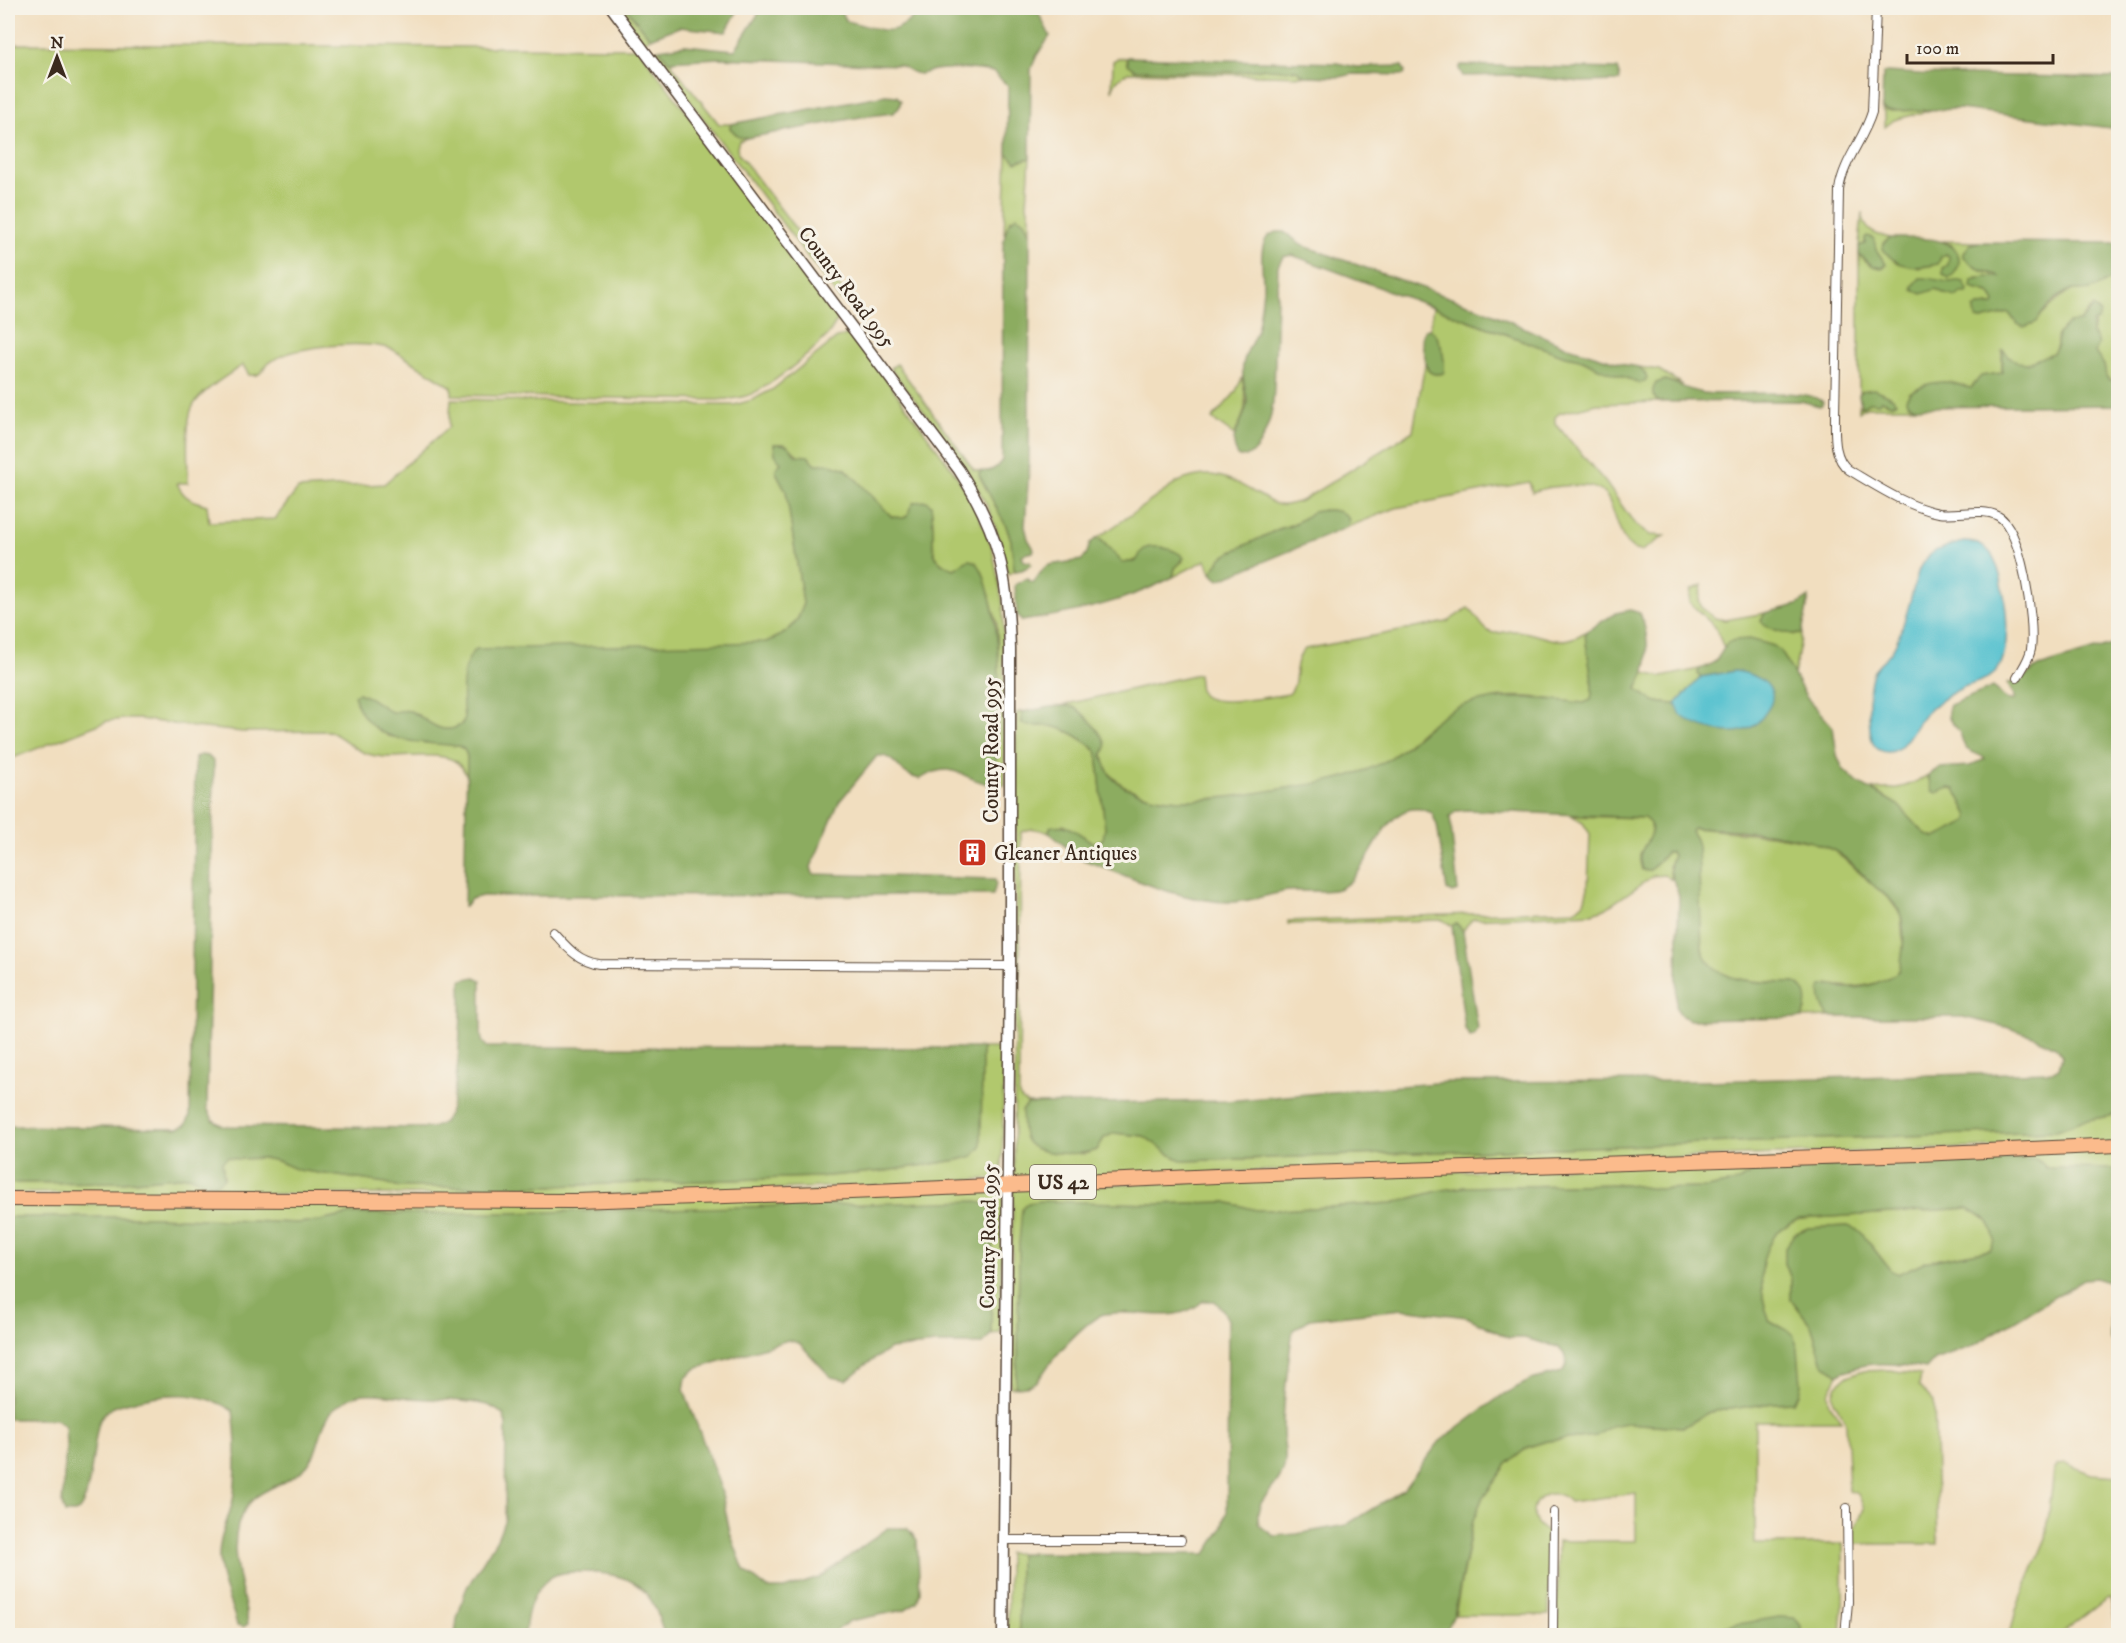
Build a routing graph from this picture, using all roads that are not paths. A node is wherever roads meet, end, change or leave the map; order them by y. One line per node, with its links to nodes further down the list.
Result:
1 (612, 8): 5 (street, County Road 995)
2 (1876, 8): 3 (street)
3 (2018, 678)
4 (553, 932): 5 (street)
5 (1010, 966): 7 (street, County Road 995)
6 (2118, 1145): 7 (main road, US 42)
7 (1008, 1184): 8 (main road, US 42); 11 (street, County Road 995)
8 (8, 1199)
9 (1847, 1508): 15 (street)
10 (1554, 1512): 14 (street)
11 (1004, 1540): 12 (street); 13 (street, County Road 995)
12 (1181, 1540)
13 (1003, 1635)
14 (1553, 1635)
15 (1845, 1635)

